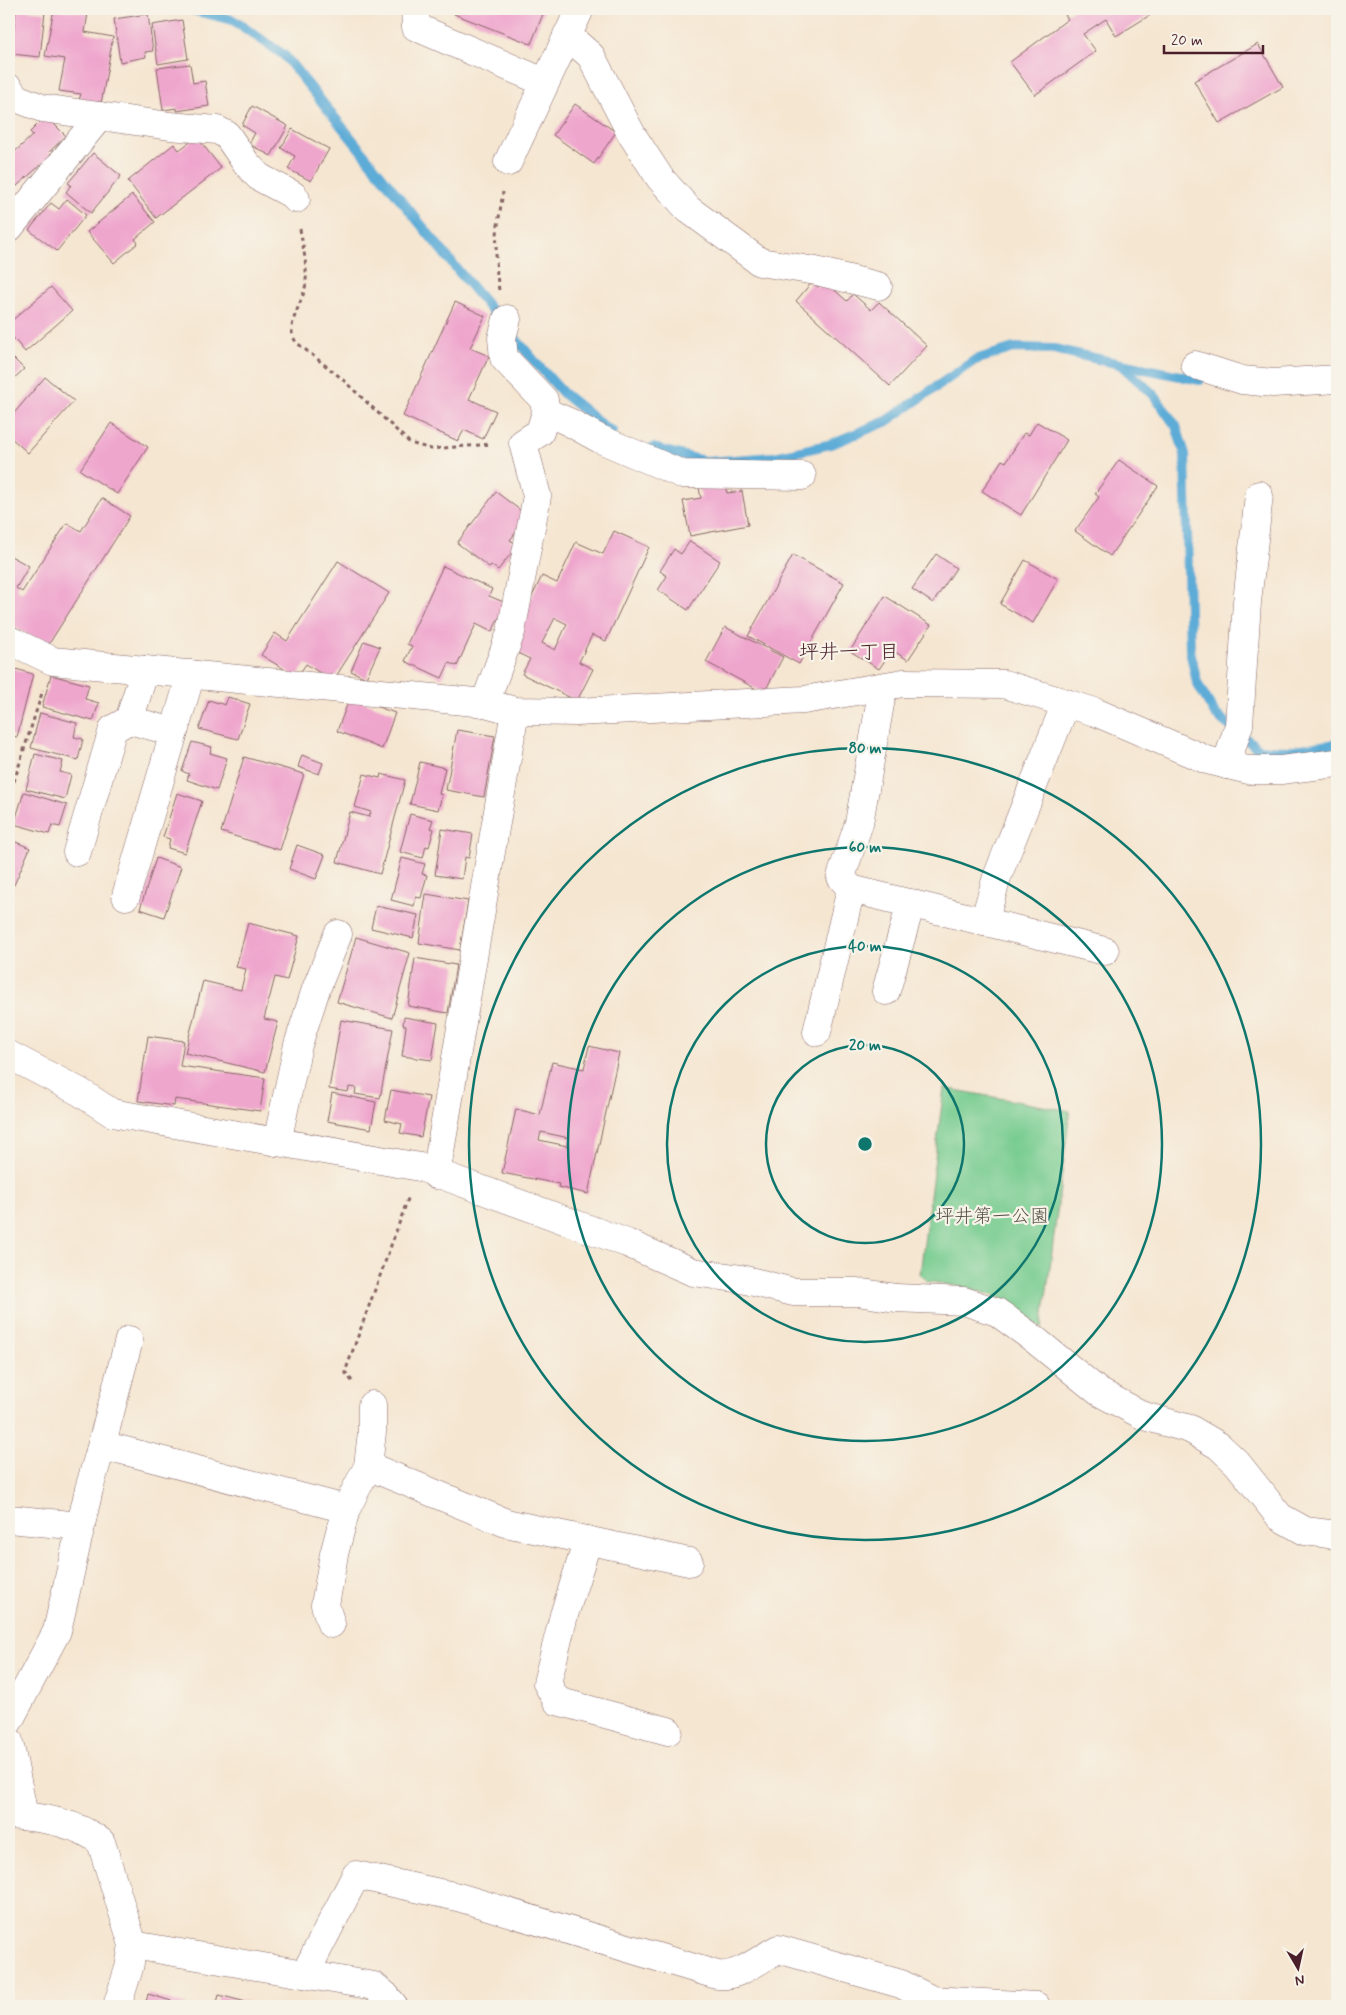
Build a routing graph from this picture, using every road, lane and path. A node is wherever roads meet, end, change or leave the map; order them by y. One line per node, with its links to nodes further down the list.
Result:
1 (415, 9): 4 (street)
2 (580, 9): 3 (street)
3 (567, 35): 4 (street); 10 (street)
4 (544, 82): 7 (street)
5 (11, 98): 6 (street)
6 (100, 116): 8 (street); 9 (street)
7 (508, 162): 11 (path)
8 (296, 199): 15 (path)
9 (9, 228)
10 (878, 286)
11 (505, 329): 14 (street)
12 (1195, 364): 13 (street)
13 (1337, 379)
14 (546, 412): 15 (street); 16 (street)
15 (523, 443): 23 (street)
16 (802, 476)
17 (1260, 495): 28 (street)
18 (9, 640): 19 (street)
19 (53, 661): 20 (street); 30 (path)
20 (145, 670): 21 (street); 26 (street)
21 (191, 674): 23 (street); 27 (street)
22 (883, 687): 24 (street); 25 (street); 32 (street)
23 (485, 703): 25 (street)
24 (1066, 703): 28 (street); 35 (street)
25 (514, 711): 42 (street)
26 (129, 720): 27 (street); 31 (street)
27 (174, 732): 33 (street)
28 (1227, 758): 29 (street)
29 (1337, 763)
30 (9, 797)
31 (77, 852)
32 (851, 889): 34 (street); 39 (street)
33 (126, 896)
34 (911, 903): 35 (street); 38 (street)
35 (984, 922): 37 (street)
36 (338, 934): 41 (street)
37 (1105, 951)
38 (886, 991)
39 (817, 1032)
40 (9, 1054): 41 (street)
41 (277, 1142): 42 (street)
42 (428, 1171): 44 (path); 50 (street)
43 (129, 1340): 45 (street)
44 (372, 1405): 46 (street)
45 (100, 1451): 47 (street); 49 (street)
46 (368, 1466): 47 (street); 51 (street)
47 (346, 1509): 53 (street)
48 (9, 1519): 49 (street)
49 (81, 1526): 54 (street)
50 (1337, 1535)
51 (588, 1540): 52 (street); 55 (street)
52 (689, 1562)
53 (331, 1624)
54 (9, 1721)
55 (668, 1731)
56 (9, 1741): 57 (street)
57 (16, 1815): 58 (street)
58 (133, 1945): 59 (street); 60 (street)
59 (305, 1974): 61 (street); 62 (street)
60 (117, 2006)
61 (394, 2006)
62 (1036, 2006)

